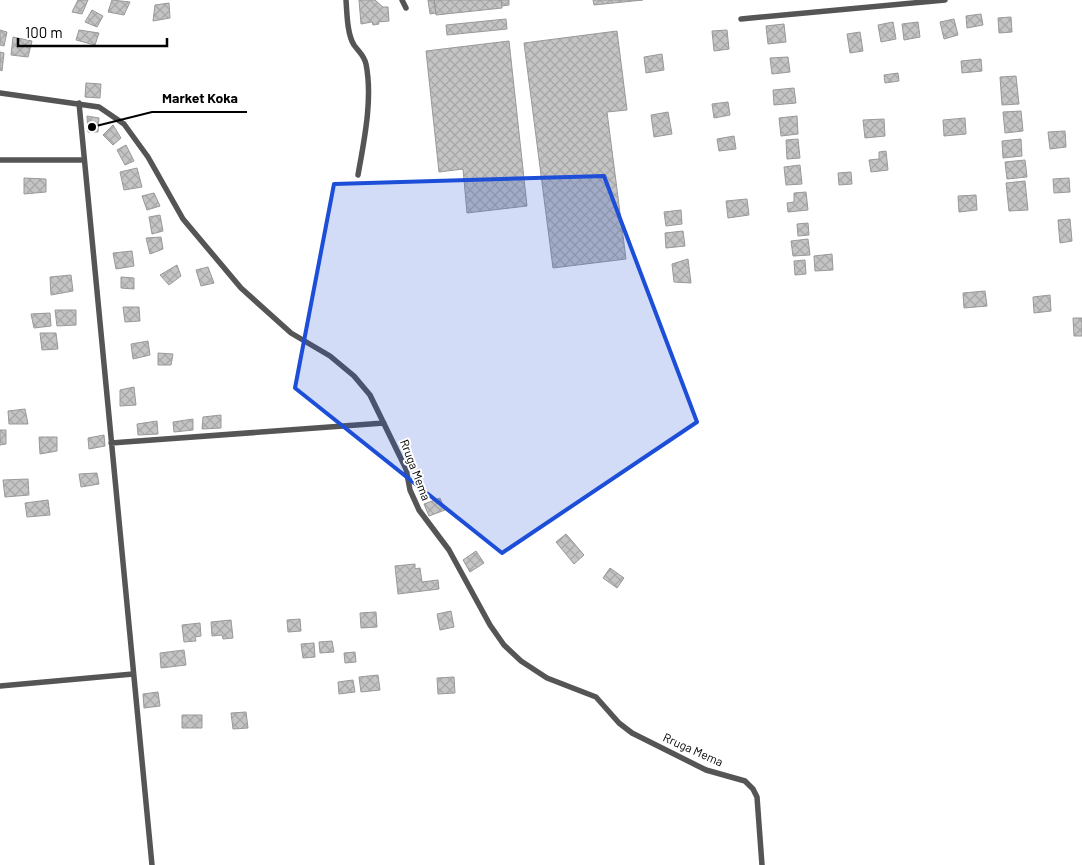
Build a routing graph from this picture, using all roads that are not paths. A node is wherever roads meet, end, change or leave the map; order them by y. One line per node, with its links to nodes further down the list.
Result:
1 (346, 0): 10 (lane)
2 (402, 0): 4 (lane)
3 (945, 0): 5 (lane)
4 (406, 8)
5 (741, 19)
6 (0, 93): 7 (lane, Rruga Mema)
7 (79, 103): 9 (lane); 11 (lane, Rruga Mema)
8 (0, 160): 9 (lane)
9 (84, 160): 12 (lane)
10 (358, 175)
11 (384, 423): 12 (lane); 16 (lane, Rruga Mema)
12 (112, 443): 13 (lane)
13 (133, 674): 14 (lane); 15 (lane)
14 (0, 686)
15 (152, 865)
16 (762, 865)

